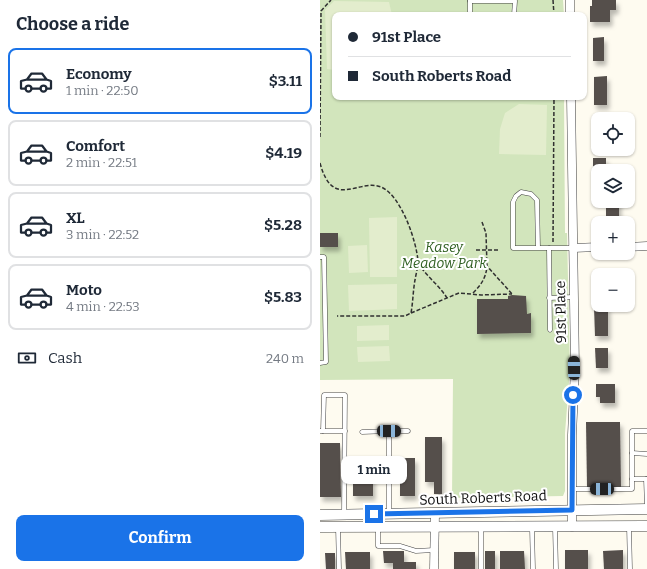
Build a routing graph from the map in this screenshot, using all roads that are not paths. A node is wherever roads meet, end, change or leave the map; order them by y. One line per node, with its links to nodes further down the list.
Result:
1 (570, 0): 5 (street)
2 (470, 1): 3 (lane); 4 (lane)
3 (470, 12)
4 (514, 12)
5 (570, 12)
6 (571, 100): 12 (street, 91st Place)
7 (647, 246): 9 (street)
8 (591, 247): 12 (street)
9 (635, 247)
10 (538, 248): 10 (lane); 11 (lane)
11 (551, 248): 12 (lane); 15 (lane)
12 (573, 248): 14 (street, 91st Place)
13 (320, 257): 17 (lane)
14 (573, 297): 15 (lane); 28 (street, 91st Place)
15 (549, 298): 16 (lane)
16 (550, 330)
17 (320, 363)
18 (322, 431): 19 (lane); 19 (lane)
19 (345, 431): 31 (lane)
20 (389, 431): 22 (lane); 23 (lane); 32 (lane)
21 (647, 431): 24 (lane)
22 (362, 432)
23 (408, 432)
24 (632, 453): 25 (lane); 26 (lane)
25 (647, 454)
26 (632, 479): 27 (lane); 28 (lane)
27 (646, 479): 29 (lane)
28 (572, 490): 30 (street, 91st Place)
29 (647, 509): 30 (street, South Roberts Road)
30 (572, 510): 33 (street, South Roberts Road); 44 (street, 91st Place)
31 (344, 514): 32 (street, South Roberts Road); 34 (street, South Roberts Road)
32 (389, 514): 33 (street, South Roberts Road)
33 (434, 514): 36 (street)
34 (320, 515)
35 (378, 526): 36 (street, South Roberts Road); 41 (street, South Roberts Road); 45 (lane)
36 (434, 526): 37 (street, South Roberts Road); 45 (street)
37 (481, 526): 42 (street, South Roberts Road); 48 (lane)
38 (629, 526): 39 (street, South Roberts Road); 44 (street, South Roberts Road); 51 (lane)
39 (647, 526)
40 (320, 527): 41 (street, South Roberts Road)
41 (338, 527): 46 (lane)
42 (532, 527): 43 (street, South Roberts Road); 49 (lane)
43 (555, 527): 44 (street, South Roberts Road); 50 (lane)
44 (572, 527)
45 (434, 550): 47 (street)
46 (339, 569)
47 (434, 569)
48 (482, 569)
49 (532, 569)
50 (556, 569)
51 (630, 569)

